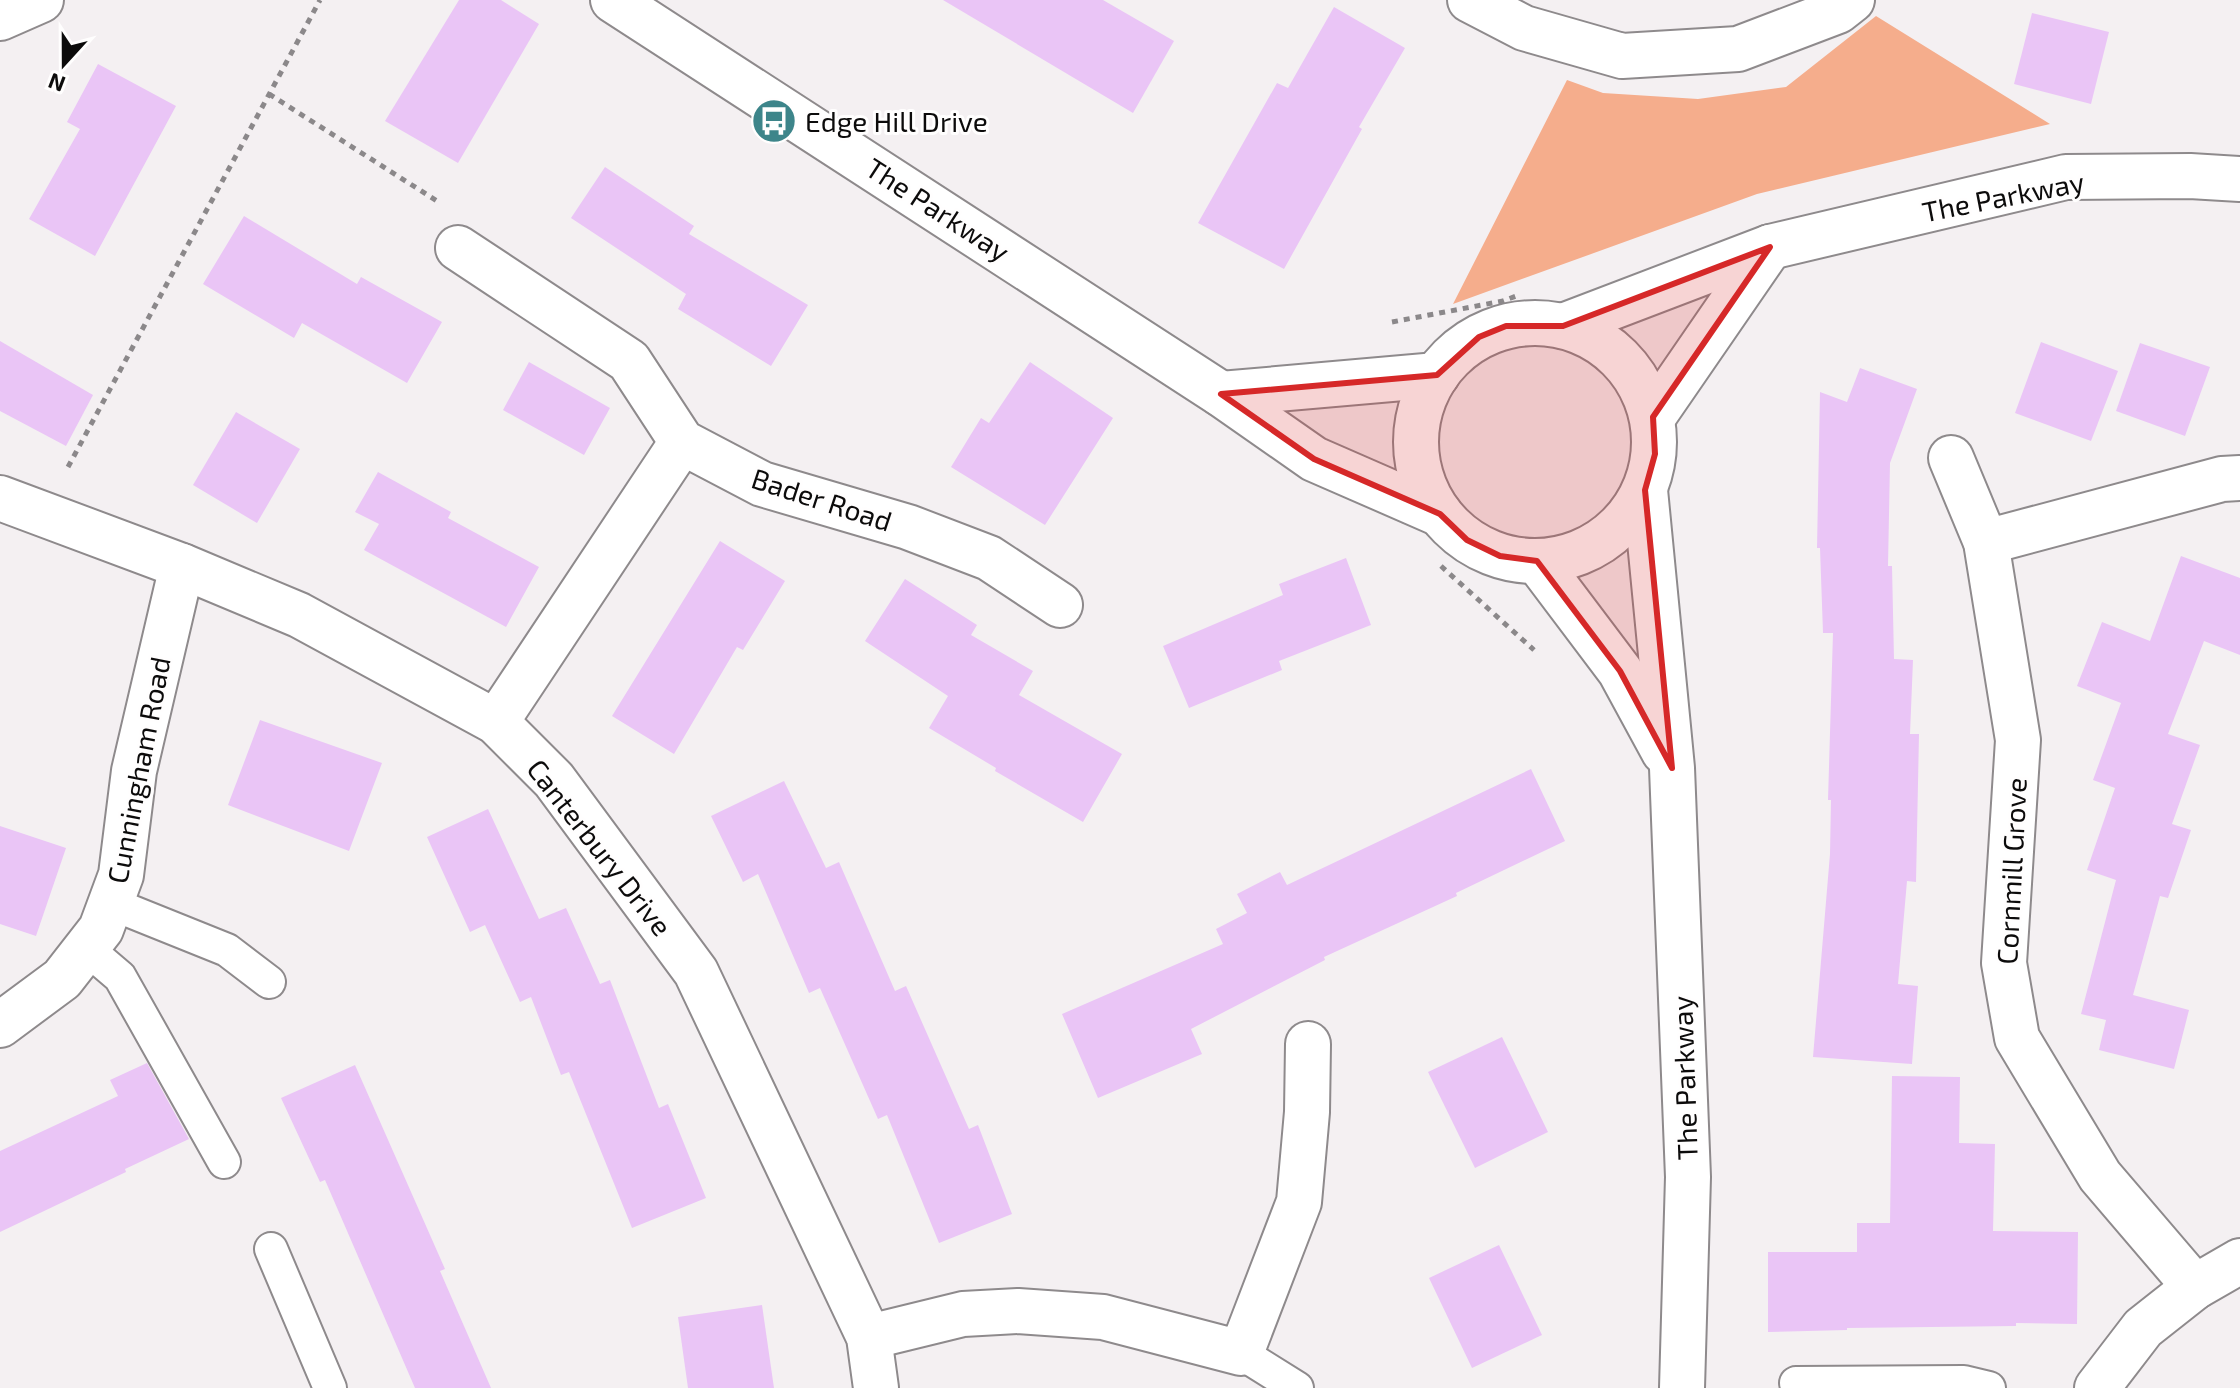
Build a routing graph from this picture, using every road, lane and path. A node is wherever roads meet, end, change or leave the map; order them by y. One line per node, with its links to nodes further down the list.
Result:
1 (41, 0): 6 (street)
2 (320, 0): 7 (path)
3 (613, 0): 13 (street, The Parkway)
4 (1470, 0): 5 (street)
5 (1852, 0)
6 (0, 18)
7 (269, 94): 10 (path); 20 (path)
8 (2240, 179): 9 (street, The Parkway)
9 (1770, 247): 11 (street, The Parkway); 14 (street)
10 (458, 248): 15 (street, Bader Road)
11 (1563, 326): 12 (street); 14 (street)
12 (1437, 375): 13 (street); 21 (street)
13 (1221, 394): 21 (street, The Parkway)
14 (1653, 417): 18 (street)
15 (682, 442): 25 (street, Bader Road); 26 (street)
16 (1951, 458): 22 (street, Cornmill Grove)
17 (2240, 478): 22 (street)
18 (1645, 490): 23 (street); 27 (street, The Parkway)
19 (0, 498): 20 (street, Canterbury Drive)
20 (43, 514): 24 (street, Canterbury Drive)
21 (1440, 514): 23 (street)
22 (1986, 542): 36 (street, Cornmill Grove)
23 (1537, 561): 27 (street, The Parkway)
24 (182, 566): 26 (street, Canterbury Drive); 28 (street, Cunningham Road)
25 (1060, 605)
26 (496, 722): 37 (street, Canterbury Drive)
27 (1672, 768): 43 (street, The Parkway)
28 (110, 903): 29 (street, Cunningham Road); 30 (lane)
29 (86, 948): 31 (street, Cunningham Road); 33 (lane)
30 (269, 982)
31 (0, 1025)
32 (1308, 1044): 38 (street)
33 (224, 1162)
34 (271, 1249): 40 (lane)
35 (2240, 1261): 36 (street)
36 (2195, 1287): 45 (street)
37 (869, 1337): 38 (street); 41 (street, Canterbury Drive)
38 (1241, 1353): 42 (lane)
39 (1796, 1383): 44 (lane)
40 (330, 1388)
41 (876, 1388)
42 (1297, 1388)
43 (1682, 1388)
44 (1989, 1388)
45 (2097, 1388)

